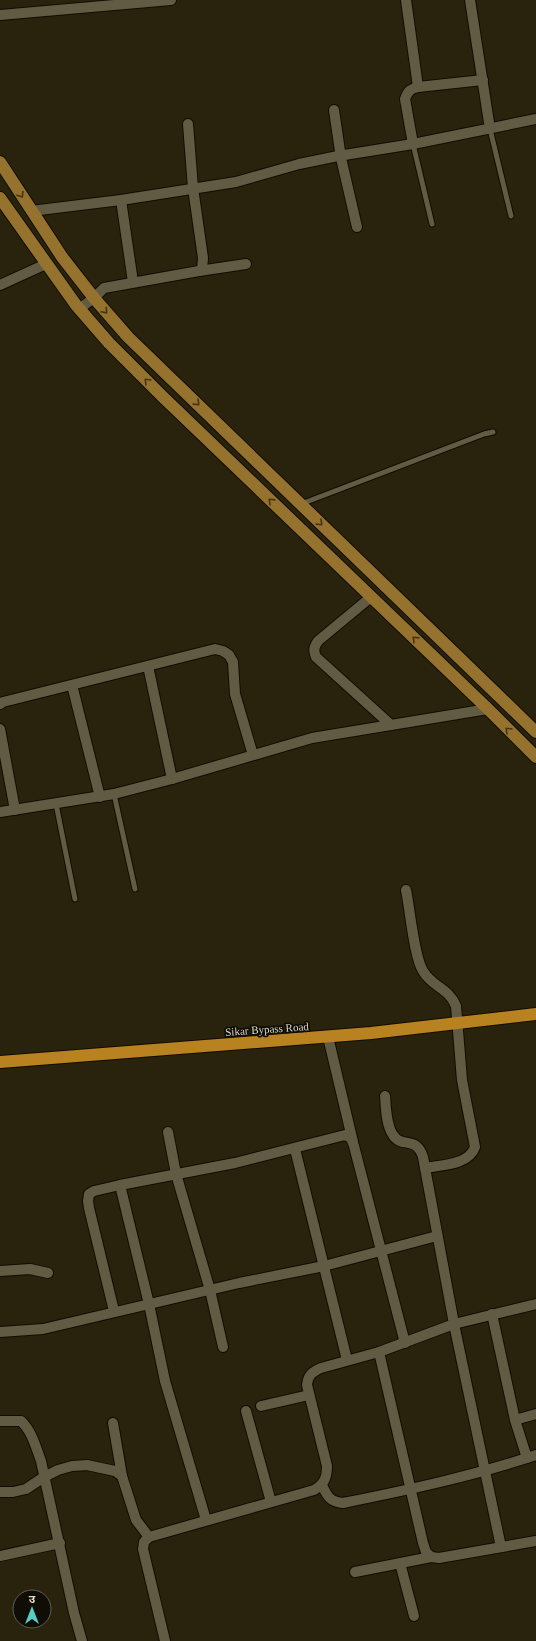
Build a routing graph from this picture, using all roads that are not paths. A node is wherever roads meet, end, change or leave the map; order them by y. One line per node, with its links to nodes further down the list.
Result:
1 (171, 0): 4 (street)
2 (406, 0): 8 (street)
3 (470, 0): 7 (street)
4 (141, 2): 5 (street)
5 (75, 5): 6 (street)
6 (0, 15)
7 (483, 80): 8 (street); 12 (street)
8 (418, 87): 13 (street)
9 (334, 110): 14 (street)
10 (536, 119): 12 (street)
11 (188, 124): 16 (street)
12 (490, 129): 13 (street); 20 (lane)
13 (414, 144): 14 (street); 21 (lane)
14 (340, 155): 16 (street); 22 (street)
15 (0, 162): 19 (main road, one-way to 19)
16 (193, 188): 18 (street); 25 (street)
17 (0, 198): 23 (main road)
18 (121, 200): 19 (street); 26 (street)
19 (31, 211): 28 (main road)
20 (511, 216)
21 (432, 224)
22 (357, 227)
23 (46, 264): 27 (street); 29 (main road)
24 (246, 264): 25 (street)
25 (199, 271): 26 (street)
26 (133, 282): 28 (street)
27 (0, 285)
28 (94, 298): 29 (street); 31 (main road, one-way to 31)
29 (79, 308): 32 (main road, one-way to 29)
30 (493, 432): 31 (lane)
31 (300, 504): 39 (main road, one-way to 39)
32 (371, 597): 36 (main road, one-way to 32); 37 (street)
33 (148, 666): 34 (street); 40 (street); 42 (street)
34 (72, 685): 35 (street); 44 (street)
35 (0, 704)
36 (488, 709): 37 (street); 41 (main road, one-way to 36)
37 (391, 725): 40 (street)
38 (0, 729): 46 (street)
39 (536, 732)
40 (253, 755): 42 (street)
41 (536, 757)
42 (172, 779): 43 (street)
43 (114, 794): 44 (street); 48 (lane)
44 (100, 797): 45 (street)
45 (56, 804): 46 (street); 50 (lane)
46 (15, 810): 47 (street)
47 (0, 812)
48 (135, 889)
49 (406, 890): 52 (street)
50 (74, 900)
51 (536, 1014): 52 (highway, Sikar Bypass Road)
52 (458, 1023): 53 (highway, Sikar Bypass Road); 59 (street)
53 (328, 1037): 54 (highway, Sikar Bypass Road); 57 (street)
54 (0, 1062)
55 (385, 1096): 59 (street)
56 (168, 1132): 60 (street)
57 (353, 1144): 58 (street); 63 (street)
58 (295, 1149): 60 (street); 64 (street)
59 (425, 1168): 62 (street)
60 (176, 1174): 61 (street); 67 (street)
61 (120, 1185): 68 (street); 70 (street)
62 (436, 1236): 63 (street); 72 (street)
63 (380, 1252): 64 (street); 74 (street)
64 (324, 1266): 67 (street); 77 (street)
65 (0, 1271): 66 (street)
66 (48, 1273)
67 (210, 1290): 68 (street); 75 (street)
68 (149, 1304): 70 (street); 93 (street)
69 (536, 1304): 71 (street)
70 (114, 1311): 73 (street)
71 (492, 1314): 72 (street); 82 (street)
72 (454, 1324): 74 (street); 86 (street)
73 (0, 1332)
74 (405, 1343): 76 (street)
75 (223, 1347)
76 (379, 1352): 77 (street); 90 (street)
77 (347, 1360): 78 (street)
78 (309, 1395): 79 (street); 89 (street)
79 (261, 1406)
80 (246, 1411): 92 (street)
81 (536, 1414): 82 (street)
82 (514, 1420): 85 (street)
83 (0, 1421): 88 (street)
84 (113, 1423): 87 (street)
85 (531, 1457): 86 (street)
86 (485, 1471): 90 (street); 97 (street)
87 (122, 1476): 88 (street); 94 (street)
88 (44, 1477): 91 (street); 96 (street)
89 (322, 1485): 90 (street); 92 (street)
90 (410, 1489): 99 (street)
91 (0, 1492)
92 (271, 1502): 93 (street)
93 (206, 1520): 94 (street)
94 (149, 1537): 104 (street)
95 (536, 1541): 97 (street)
96 (60, 1543): 98 (street); 103 (street)
97 (501, 1548): 99 (street)
98 (0, 1556)
99 (431, 1557): 100 (street)
100 (400, 1563): 101 (street); 102 (street)
101 (355, 1572)
102 (414, 1616)
103 (82, 1641)
104 (165, 1641)

